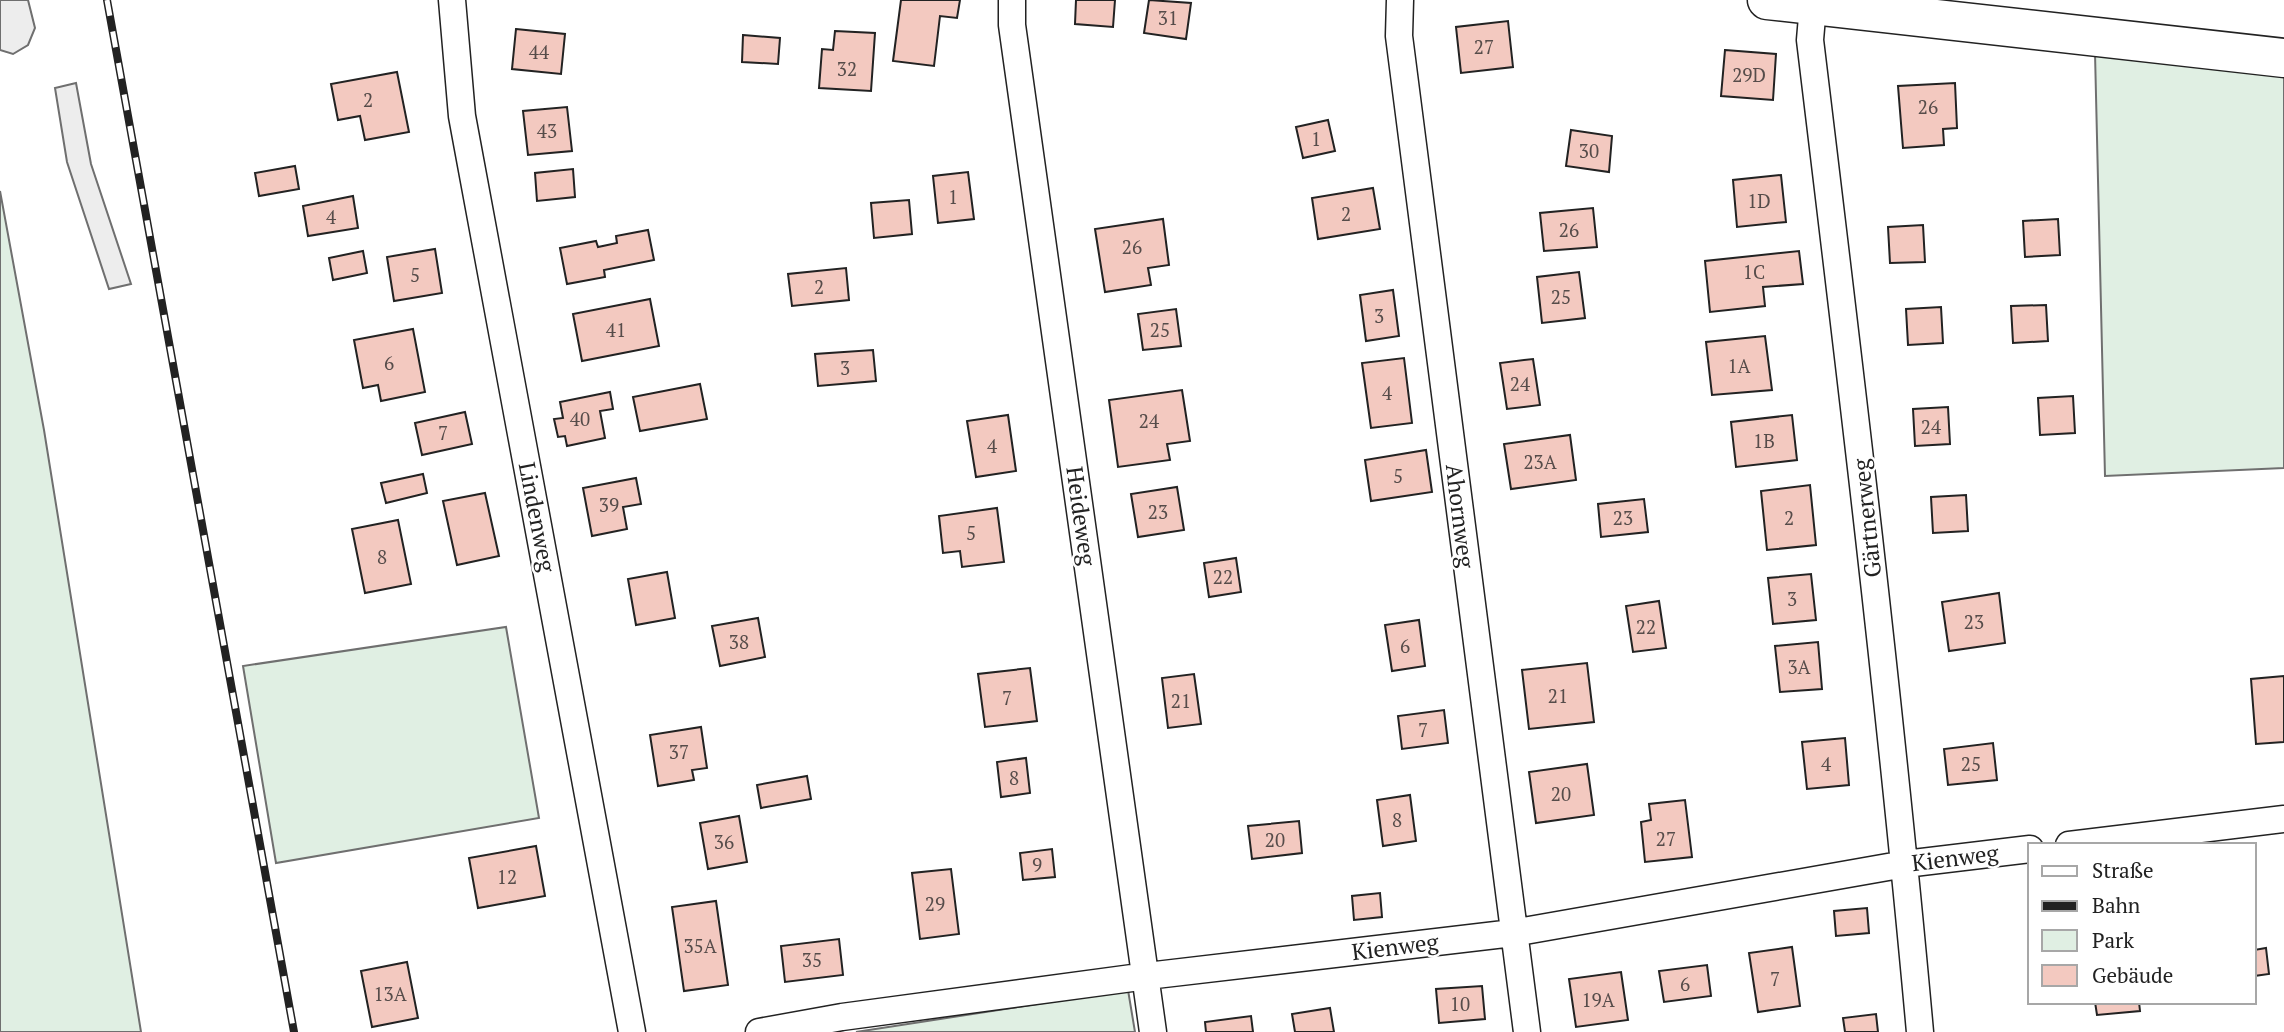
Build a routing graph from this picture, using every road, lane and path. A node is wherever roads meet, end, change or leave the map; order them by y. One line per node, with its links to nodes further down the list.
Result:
1 (452, 0): 13 (street, Lindenweg)
2 (1012, 0): 12 (street, Heideweg)
3 (1400, 0): 11 (street, Ahornweg)
4 (1768, 0): 5 (main road)
5 (1814, 5): 6 (main road); 10 (street, Gärtnerweg)
6 (2284, 58)
7 (2284, 819): 8 (street)
8 (2086, 843)
9 (2028, 849): 10 (street, Kienweg)
10 (1905, 864): 11 (street, Kienweg); 17 (street, Gärtnerweg)
11 (1513, 933): 12 (street, Kienweg); 16 (street, Ahornweg)
12 (1147, 976): 14 (street, Kienweg); 15 (street, Heideweg)
13 (632, 1032)
14 (759, 1032)
15 (1153, 1032)
16 (1527, 1032)
17 (1920, 1032)

